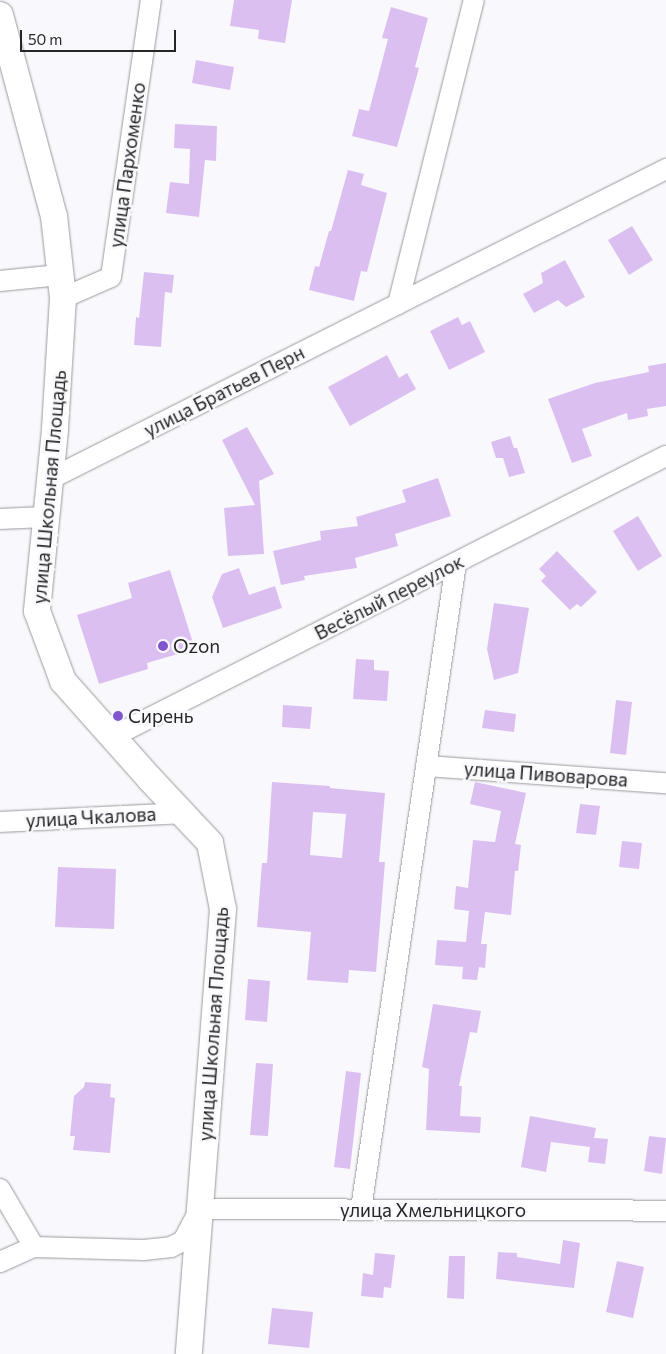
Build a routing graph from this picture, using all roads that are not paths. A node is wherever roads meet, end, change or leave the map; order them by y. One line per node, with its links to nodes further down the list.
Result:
1 (151, 0): 6 (street, улица Пархоменко)
2 (474, 0): 7 (street)
3 (0, 15): 6 (main road, улица Школьная Площадь)
4 (666, 169): 7 (street, улица Братьев Перн)
5 (0, 281): 6 (street)
6 (62, 286): 9 (main road, улица Школьная Площадь)
7 (398, 304): 9 (street, улица Братьев Перн)
8 (666, 456): 12 (street, Весёлый переулок)
9 (50, 479): 10 (main road, улица Школьная Площадь)
10 (46, 517): 11 (street); 13 (main road, улица Школьная Площадь)
11 (0, 519)
12 (456, 563): 13 (street, Весёлый переулок); 14 (street)
13 (112, 737): 16 (main road, улица Школьная Площадь)
14 (426, 766): 15 (street, улица Пивоварова); 20 (street)
15 (666, 783)
16 (181, 813): 17 (street, улица Чкалова); 19 (main road, улица Школьная Площадь)
17 (0, 822)
18 (0, 1189): 22 (street)
19 (200, 1209): 20 (street, улица Хмельницкого); 22 (street); 24 (main road, улица Школьная Площадь)
20 (361, 1209): 21 (street, улица Хмельницкого)
21 (666, 1210)
22 (34, 1248): 23 (street)
23 (0, 1262)
24 (189, 1354)

